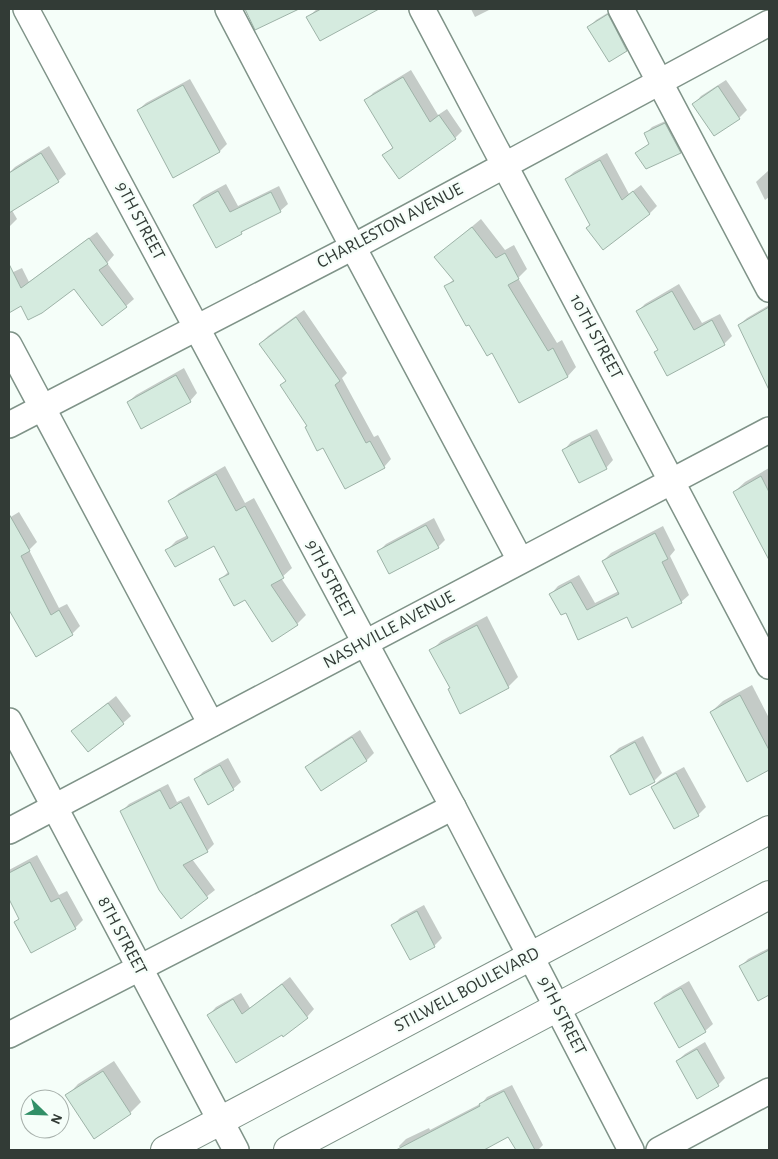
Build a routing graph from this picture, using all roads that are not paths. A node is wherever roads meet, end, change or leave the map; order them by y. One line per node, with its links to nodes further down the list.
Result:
1 (228, 9): 8 (street)
2 (422, 9): 7 (street, 10TH STREET)
3 (621, 9): 6 (street)
4 (23, 12): 10 (street, 9TH STREET)
5 (769, 23): 6 (street, CHARLESTON AVENUE)
6 (660, 82): 7 (street, CHARLESTON AVENUE); 9 (street)
7 (504, 165): 8 (street, CHARLESTON AVENUE); 15 (street, 10TH STREET)
8 (352, 246): 10 (street, CHARLESTON AVENUE); 16 (street)
9 (769, 289)
10 (196, 328): 12 (street, CHARLESTON AVENUE); 17 (street, 9TH STREET)
11 (9, 345): 12 (street)
12 (42, 407): 13 (street, CHARLESTON AVENUE); 20 (street)
13 (9, 425)
14 (769, 430): 15 (street, NASHVILLE AVENUE)
15 (672, 481): 16 (street, NASHVILLE AVENUE); 18 (street, 10TH STREET)
16 (520, 560): 17 (street, NASHVILLE AVENUE)
17 (364, 643): 20 (street, NASHVILLE AVENUE); 22 (street, 9TH STREET)
18 (769, 666)
19 (9, 721): 21 (street, 8TH STREET)
20 (210, 724): 21 (street, NASHVILLE AVENUE)
21 (54, 807): 24 (street, NASHVILLE AVENUE); 27 (street, 8TH STREET)
22 (453, 808): 26 (street, 9TH STREET); 27 (street)
23 (769, 830): 26 (main road, STILWELL BOULEVARD)
24 (9, 831)
25 (769, 895): 28 (main road)
26 (531, 956): 28 (street, 9TH STREET); 31 (main road, STILWELL BOULEVARD)
27 (139, 968): 29 (street); 31 (street, 8TH STREET)
28 (557, 1007): 34 (main road); 35 (street, 9TH STREET)
29 (9, 1035)
30 (769, 1091): 36 (street)
31 (220, 1121): 32 (main road, STILWELL BOULEVARD); 33 (street, 8TH STREET)
32 (165, 1150)
33 (236, 1150)
34 (288, 1150)
35 (631, 1150)
36 (659, 1150)

